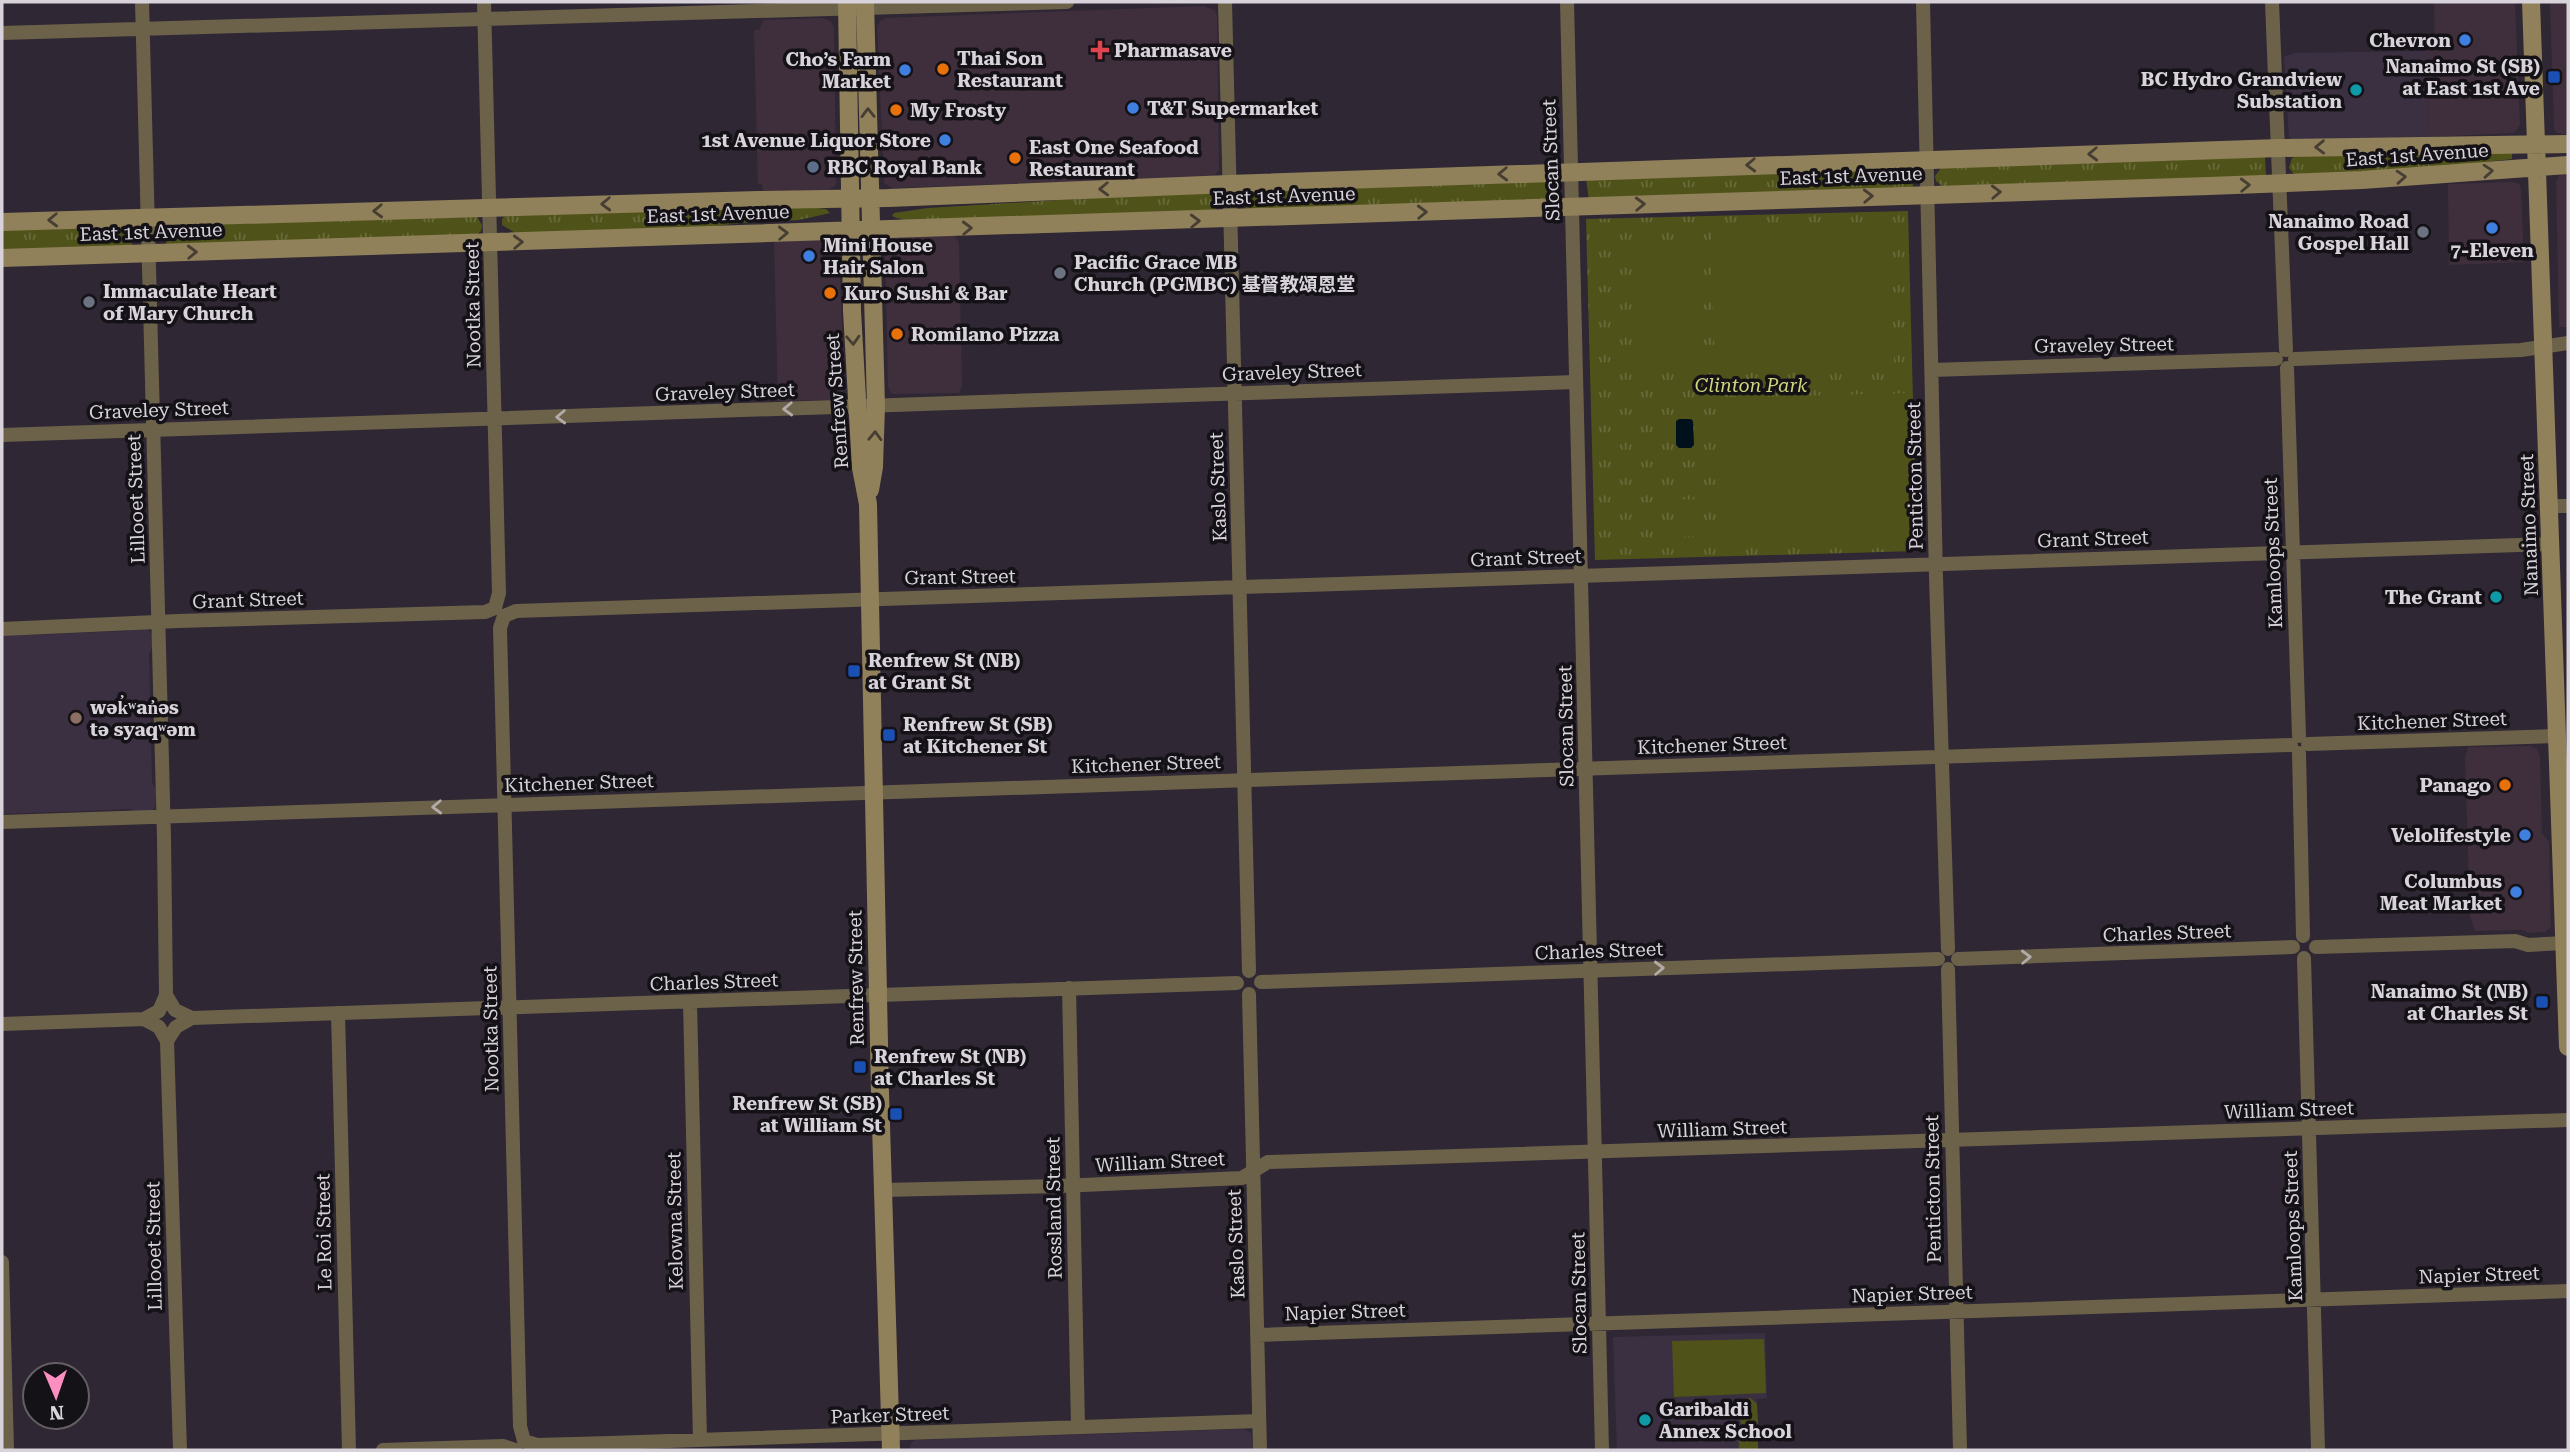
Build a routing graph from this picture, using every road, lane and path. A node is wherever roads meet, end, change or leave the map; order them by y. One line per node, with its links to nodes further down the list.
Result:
1 (142, 2): 12 (street, Lillooet Street)
2 (484, 2): 11 (street, Nootka Street)
3 (1067, 2): 10 (street)
4 (1225, 2): 22 (street, Kaslo Street)
5 (1567, 2): 20 (street, Slocan Street)
6 (1923, 2): 17 (street, Penticton Street)
7 (2272, 2): 16 (street, Kamloops Street)
8 (2531, 2): 14 (main road, Nanaimo Street)
9 (846, 5): 10 (street); 11 (street); 24 (main road, Renfrew Street)
10 (865, 5): 25 (main road, Renfrew Street, one-way to 10)
11 (485, 19): 12 (street); 27 (street, Nootka Street)
12 (143, 29): 13 (street); 28 (street, Lillooet Street)
13 (2, 33)
14 (2536, 144): 15 (main road, East 1st Avenue); 16 (main road, East 1st Avenue, one-way to 16); 19 (main road, Nanaimo Street)
15 (2568, 144)
16 (2279, 148): 17 (main road, East 1st Avenue, one-way to 17); 21 (street, Kamloops Street)
17 (1927, 159): 20 (main road, East 1st Avenue, one-way to 20); 23 (street, Penticton Street)
18 (2568, 165): 19 (main road, East 1st Avenue)
19 (2536, 167): 21 (main road, East 1st Avenue, one-way to 19); 37 (main road, Nanaimo Street)
20 (1571, 172): 22 (main road, East 1st Avenue, one-way to 22); 26 (street, Slocan Street)
21 (2281, 183): 23 (main road, East 1st Avenue, one-way to 21); 38 (street, Kamloops Street)
22 (1229, 184): 25 (main road, East 1st Avenue, one-way to 25); 29 (street, Kaslo Street)
23 (1927, 194): 26 (main road, East 1st Avenue, one-way to 23); 39 (street, Penticton Street)
24 (850, 198): 25 (main road, East 1st Avenue); 27 (main road, East 1st Avenue, one-way to 27); 32 (main road, Renfrew Street)
25 (870, 198): 31 (main road, Renfrew Street)
26 (1572, 206): 29 (main road, East 1st Avenue, one-way to 26); 40 (street, Slocan Street)
27 (490, 208): 28 (main road, East 1st Avenue, one-way to 28); 33 (street, Nootka Street)
28 (147, 218): 30 (main road, East 1st Avenue, one-way to 30); 34 (street, Lillooet Street)
29 (1229, 219): 31 (main road, East 1st Avenue, one-way to 29); 41 (street, Kaslo Street)
30 (2, 222)
31 (870, 230): 32 (main road, East 1st Avenue); 42 (main road, Renfrew Street)
32 (850, 231): 33 (main road, East 1st Avenue, one-way to 32); 43 (main road, Renfrew Street, one-way to 43)
33 (491, 243): 34 (main road, East 1st Avenue, one-way to 33); 44 (street, Nootka Street)
34 (148, 253): 35 (main road, East 1st Avenue); 45 (street, Lillooet Street)
35 (2, 258)
36 (2568, 343): 37 (street, Graveley Street)
37 (2544, 347): 38 (street, Graveley Street); 48 (main road, Nanaimo Street)
38 (2286, 359): 39 (street, Graveley Street); 51 (street, Kamloops Street)
39 (1932, 370): 52 (street, Penticton Street)
40 (1576, 382): 41 (street, Graveley Street); 53 (street, Slocan Street)
41 (1235, 394): 42 (street, Graveley Street); 54 (street, Kaslo Street)
42 (876, 406): 43 (street, Graveley Street); 47 (main road, Renfrew Street, one-way to 42)
43 (857, 407): 44 (street, Graveley Street, one-way to 44); 47 (main road, Renfrew Street)
44 (494, 419): 45 (street, Graveley Street); 56 (street, Nootka Street)
45 (153, 430): 46 (street, Graveley Street); 57 (street, Lillooet Street)
46 (2, 435)
47 (868, 504): 55 (main road, Renfrew Street)
48 (2550, 506): 49 (street); 50 (main road, Nanaimo Street)
49 (2568, 506)
50 (2551, 544): 51 (street, Grant Street); 59 (main road, Nanaimo Street)
51 (2292, 552): 52 (street, Grant Street); 61 (street, Kamloops Street)
52 (1936, 563): 53 (street, Grant Street); 62 (street, Penticton Street)
53 (1581, 576): 54 (street, Grant Street); 63 (street, Slocan Street)
54 (1240, 587): 55 (street, Grant Street); 64 (street, Kaslo Street)
55 (870, 599): 56 (street, Grant Street); 65 (main road, Renfrew Street)
56 (500, 612): 57 (street, Grant Street); 66 (street, Nootka Street)
57 (158, 621): 58 (street, Grant Street); 67 (street, Lillooet Street)
58 (2, 629)
59 (2562, 680): 60 (main road, Nanaimo Street)
60 (2557, 736): 61 (street, Kitchener Street); 69 (main road, Nanaimo Street)
61 (2299, 744): 62 (street, Kitchener Street); 71 (street, Kamloops Street)
62 (1942, 756): 63 (street, Kitchener Street); 72 (street, Penticton Street)
63 (1586, 769): 64 (street, Kitchener Street); 74 (street, Slocan Street)
64 (1245, 780): 65 (street, Kitchener Street); 73 (street, Kaslo Street)
65 (875, 792): 66 (street, Kitchener Street); 80 (main road, Renfrew Street)
66 (505, 805): 67 (street, Kitchener Street, one-way to 67); 82 (street, Nootka Street)
67 (163, 817): 68 (street, Kitchener Street); 79 (street, Lillooet Street)
68 (2, 821)
69 (2565, 870): 70 (main road, Nanaimo Street)
70 (2564, 943): 71 (street); 89 (main road, Nanaimo Street)
71 (2300, 947): 72 (street, Charles Street, one-way to 71); 91 (street, Kamloops Street)
72 (1948, 959): 74 (street, Charles Street, one-way to 72); 92 (street, Penticton Street)
73 (1249, 971): 75 (street); 76 (street)
74 (1591, 971): 75 (street, Charles Street); 93 (street, Slocan Street)
75 (1261, 982): 78 (street)
76 (1237, 983): 77 (street, Charles Street); 78 (street)
77 (1069, 988): 80 (street, Charles Street); 95 (street, Rossland Street)
78 (1249, 994): 94 (street, Kaslo Street)
79 (166, 995): 83 (street, Lillooet Street); 86 (street, Lillooet Street)
80 (878, 995): 81 (street, Charles Street); 96 (main road, Renfrew Street)
81 (690, 1002): 82 (street, Charles Street); 105 (street, Kelowna Street)
82 (509, 1007): 84 (street, Charles Street); 107 (street, Nootka Street)
83 (175, 1010): 85 (street, Charles Street)
84 (338, 1013): 85 (street, Charles Street); 110 (street, Le Roi Street)
85 (192, 1018): 88 (street, Charles Street)
86 (144, 1019): 87 (street); 88 (street, Lillooet Street)
87 (2, 1024)
88 (167, 1041): 109 (street, Lillooet Street)
89 (2568, 1047)
90 (2568, 1120): 91 (street, William Street)
91 (2309, 1129): 92 (street, William Street); 99 (street, Kamloops Street)
92 (1952, 1140): 93 (street, William Street); 100 (street, Penticton Street)
93 (1595, 1153): 94 (street, William Street); 101 (street, Slocan Street)
94 (1253, 1171): 95 (street, William Street); 102 (street, Kaslo Street)
95 (1073, 1185): 96 (street, William Street); 104 (street, Rossland Street)
96 (882, 1190): 106 (main road, Renfrew Street)
97 (2, 1262): 108 (street)
98 (2568, 1291): 99 (street, Napier Street)
99 (2315, 1300): 100 (street, Napier Street); 115 (street, Kamloops Street)
100 (1956, 1312): 101 (street, Napier Street); 114 (street, Penticton Street)
101 (1599, 1323): 102 (street, Napier Street); 113 (street, Slocan Street)
102 (1257, 1335): 103 (street, Kaslo Street)
103 (1259, 1421): 104 (street, Parker Street); 112 (street, Kaslo Street)
104 (1079, 1427): 106 (street, Parker Street)
105 (700, 1440): 106 (street, Parker Street); 107 (street, Parker Street)
106 (891, 1442)
107 (519, 1446): 111 (street, Parker Street)
108 (7, 1450)
109 (180, 1450)
110 (349, 1450)
111 (383, 1450)
112 (1260, 1450)
113 (1602, 1450)
114 (1960, 1450)
115 (2318, 1450)

